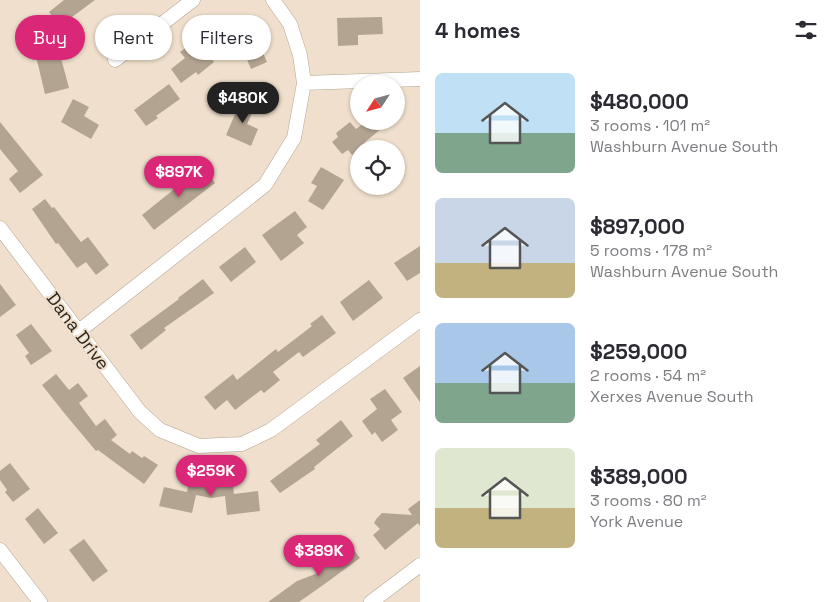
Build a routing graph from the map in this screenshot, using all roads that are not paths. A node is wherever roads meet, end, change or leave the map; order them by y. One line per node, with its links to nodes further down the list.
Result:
1 (193, 0): 3 (street)
2 (273, 0): 5 (street)
3 (172, 16)
4 (420, 79): 5 (street)
5 (304, 83): 8 (street)
6 (0, 228): 8 (street, Dana Drive)
7 (420, 320): 8 (street, Dana Drive)
8 (79, 331)
9 (0, 550): 11 (street)
10 (420, 565): 12 (street)
11 (40, 602)
12 (371, 602)

